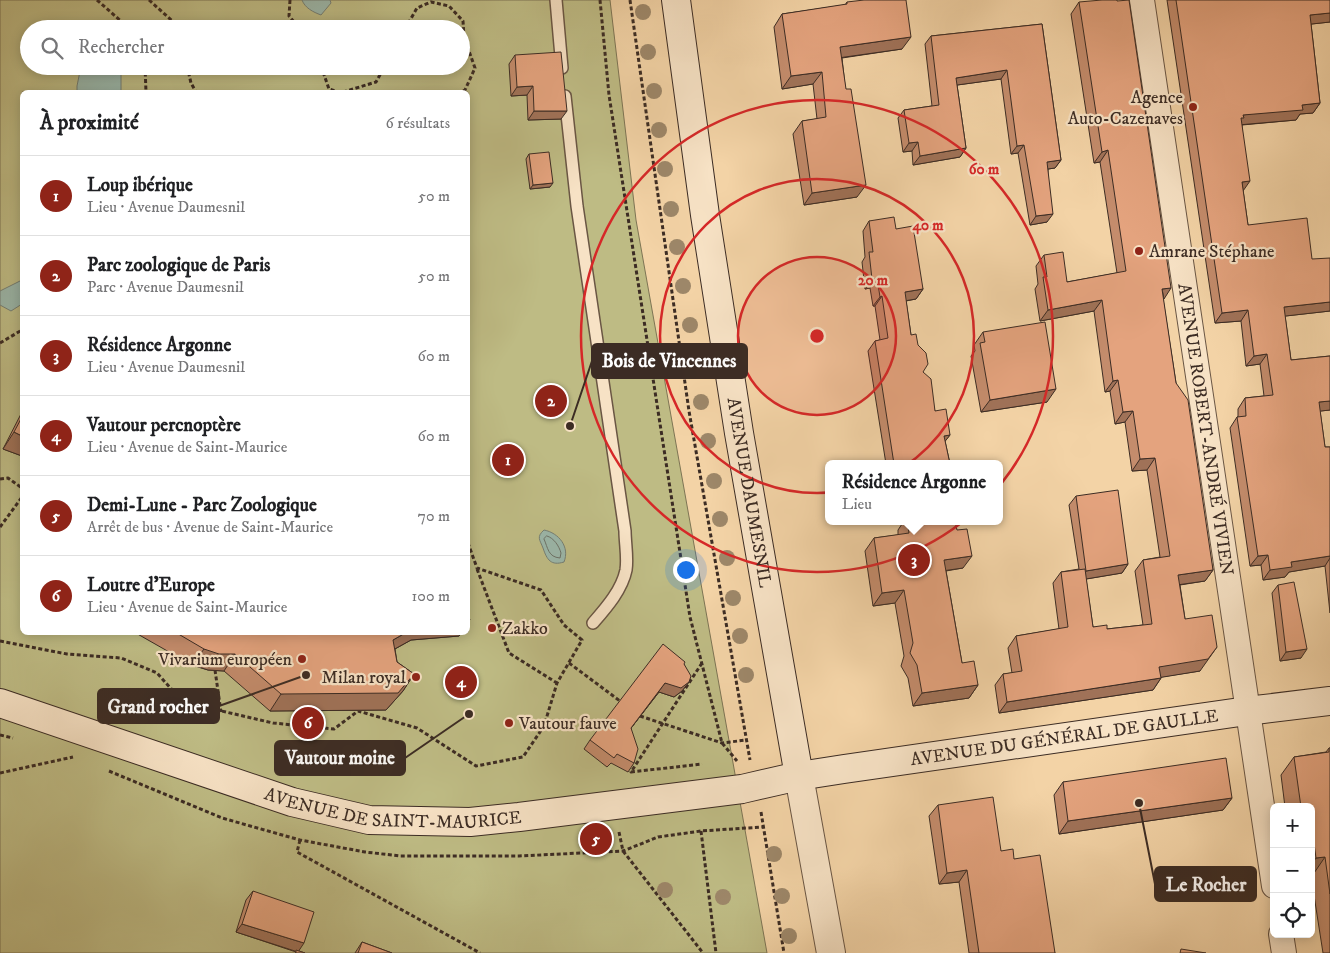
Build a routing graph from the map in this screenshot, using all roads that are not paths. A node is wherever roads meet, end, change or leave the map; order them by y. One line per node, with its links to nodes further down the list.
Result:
1 (556, 0): 4 (lane)
2 (676, 0): 8 (main road, AVENUE DAUMESNIL)
3 (1142, 0): 7 (street, AVENUE ROBERT-ANDRÉ VIVIEN)
4 (593, 623)
5 (1330, 700): 7 (main road, AVENUE DU GÉNÉRAL DE GAULLE)
6 (0, 703): 8 (main road, AVENUE DE SAINT-MAURICE)
7 (1247, 711): 8 (main road, AVENUE DU GÉNÉRAL DE GAULLE); 9 (street, AVENUE ROBERT-ANDRÉ VIVIEN)
8 (799, 776): 11 (main road, AVENUE DAUMESNIL)
9 (1270, 860)
10 (1282, 938): 12 (street)
11 (831, 953)
12 (1284, 953)

